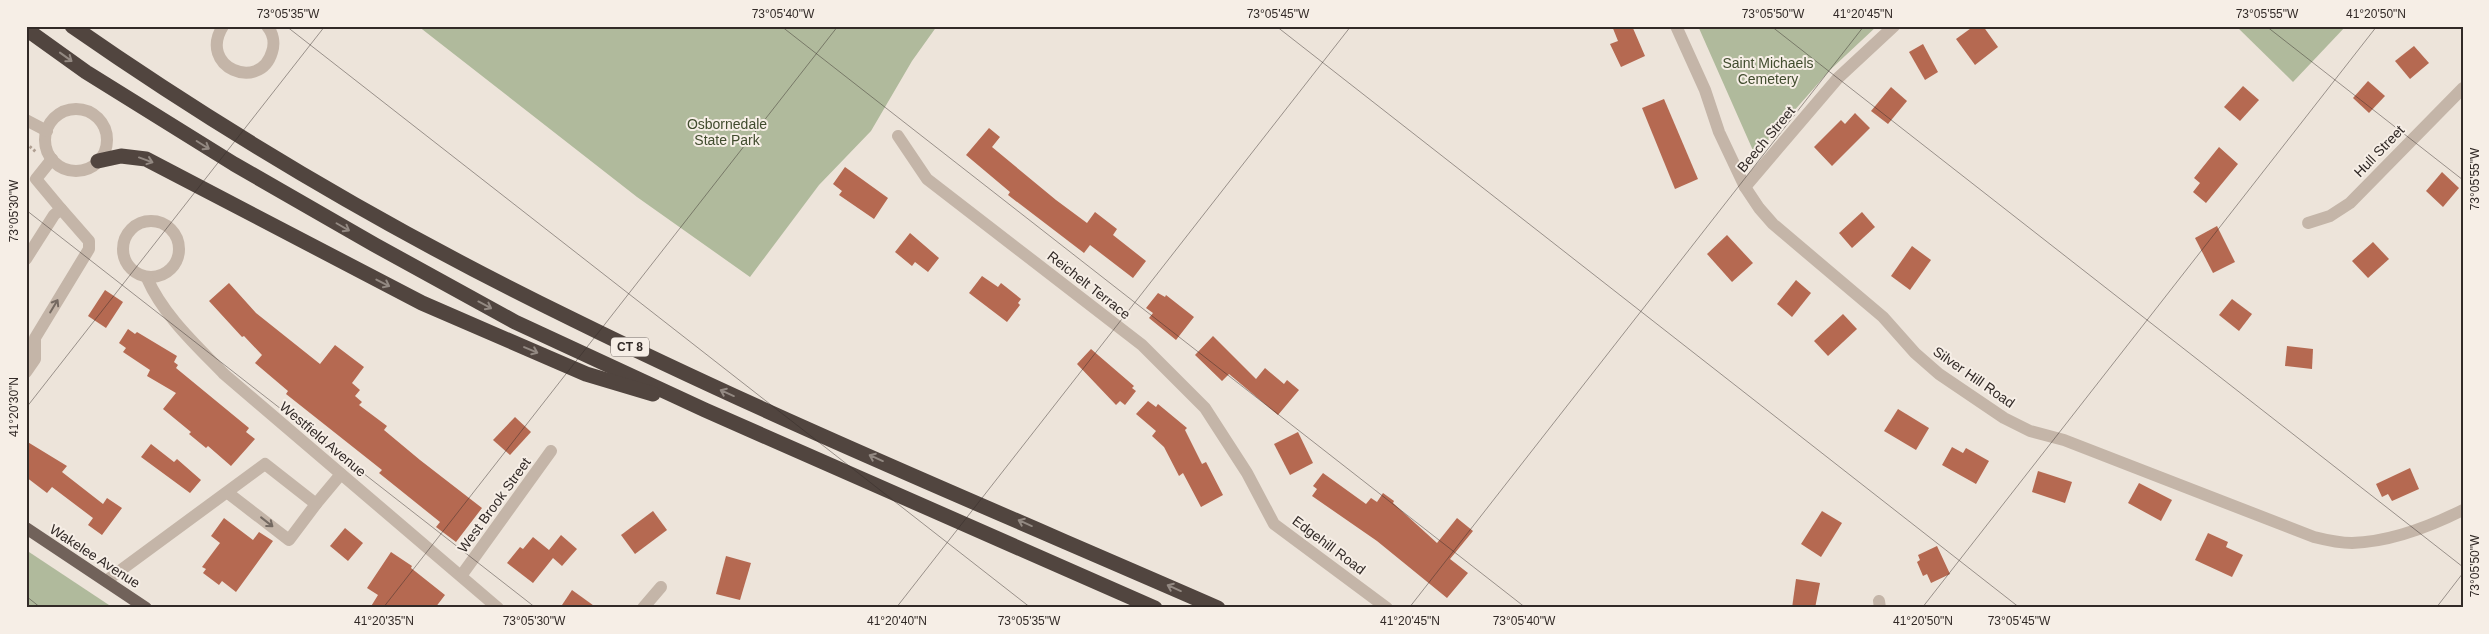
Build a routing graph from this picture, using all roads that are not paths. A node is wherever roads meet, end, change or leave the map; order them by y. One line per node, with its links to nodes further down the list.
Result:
1 (72, 26): 35 (highway, CT 8, one-way to 1)
2 (223, 26): 3 (street)
3 (267, 26)
4 (1676, 26): 13 (street, Silver Hill Road)
5 (1894, 26): 13 (street, Beech Street)
6 (26, 29): 20 (highway, CT 8, one-way to 20)
7 (2463, 88): 15 (street, Hull Street)
8 (26, 120): 9 (street)
9 (47, 131): 11 (street); 12 (street)
10 (898, 136): 22 (street, Reichelt Terrace)
11 (52, 159): 12 (street); 14 (street)
12 (98, 162): 20 (highway, one-way to 20)
13 (1745, 187): 26 (street, Silver Hill Road)
14 (61, 209): 16 (street); 18 (street, one-way to 14)
15 (2308, 223)
16 (26, 259)
17 (147, 278): 17 (street, Westfield Avenue); 23 (street, Westfield Avenue)
18 (31, 347): 19 (street)
19 (26, 372)
20 (705, 410): 34 (highway, CT 8)
21 (551, 451): 28 (street, West Brook Street)
22 (1247, 473): 36 (street, Edgehill Road)
23 (341, 474): 25 (street); 28 (street, Westfield Avenue)
24 (228, 493): 25 (street); 25 (street, one-way to 25); 29 (street)
25 (316, 504)
26 (2463, 510)
27 (26, 528): 29 (main road, Wakelee Avenue)
28 (461, 576): 32 (street, Westfield Avenue)
29 (106, 581): 31 (main road, Wakelee Avenue)
30 (660, 587): 33 (street)
31 (142, 607)
32 (498, 608)
33 (643, 608)
34 (1155, 608)
35 (1218, 608)
36 (1387, 608)

